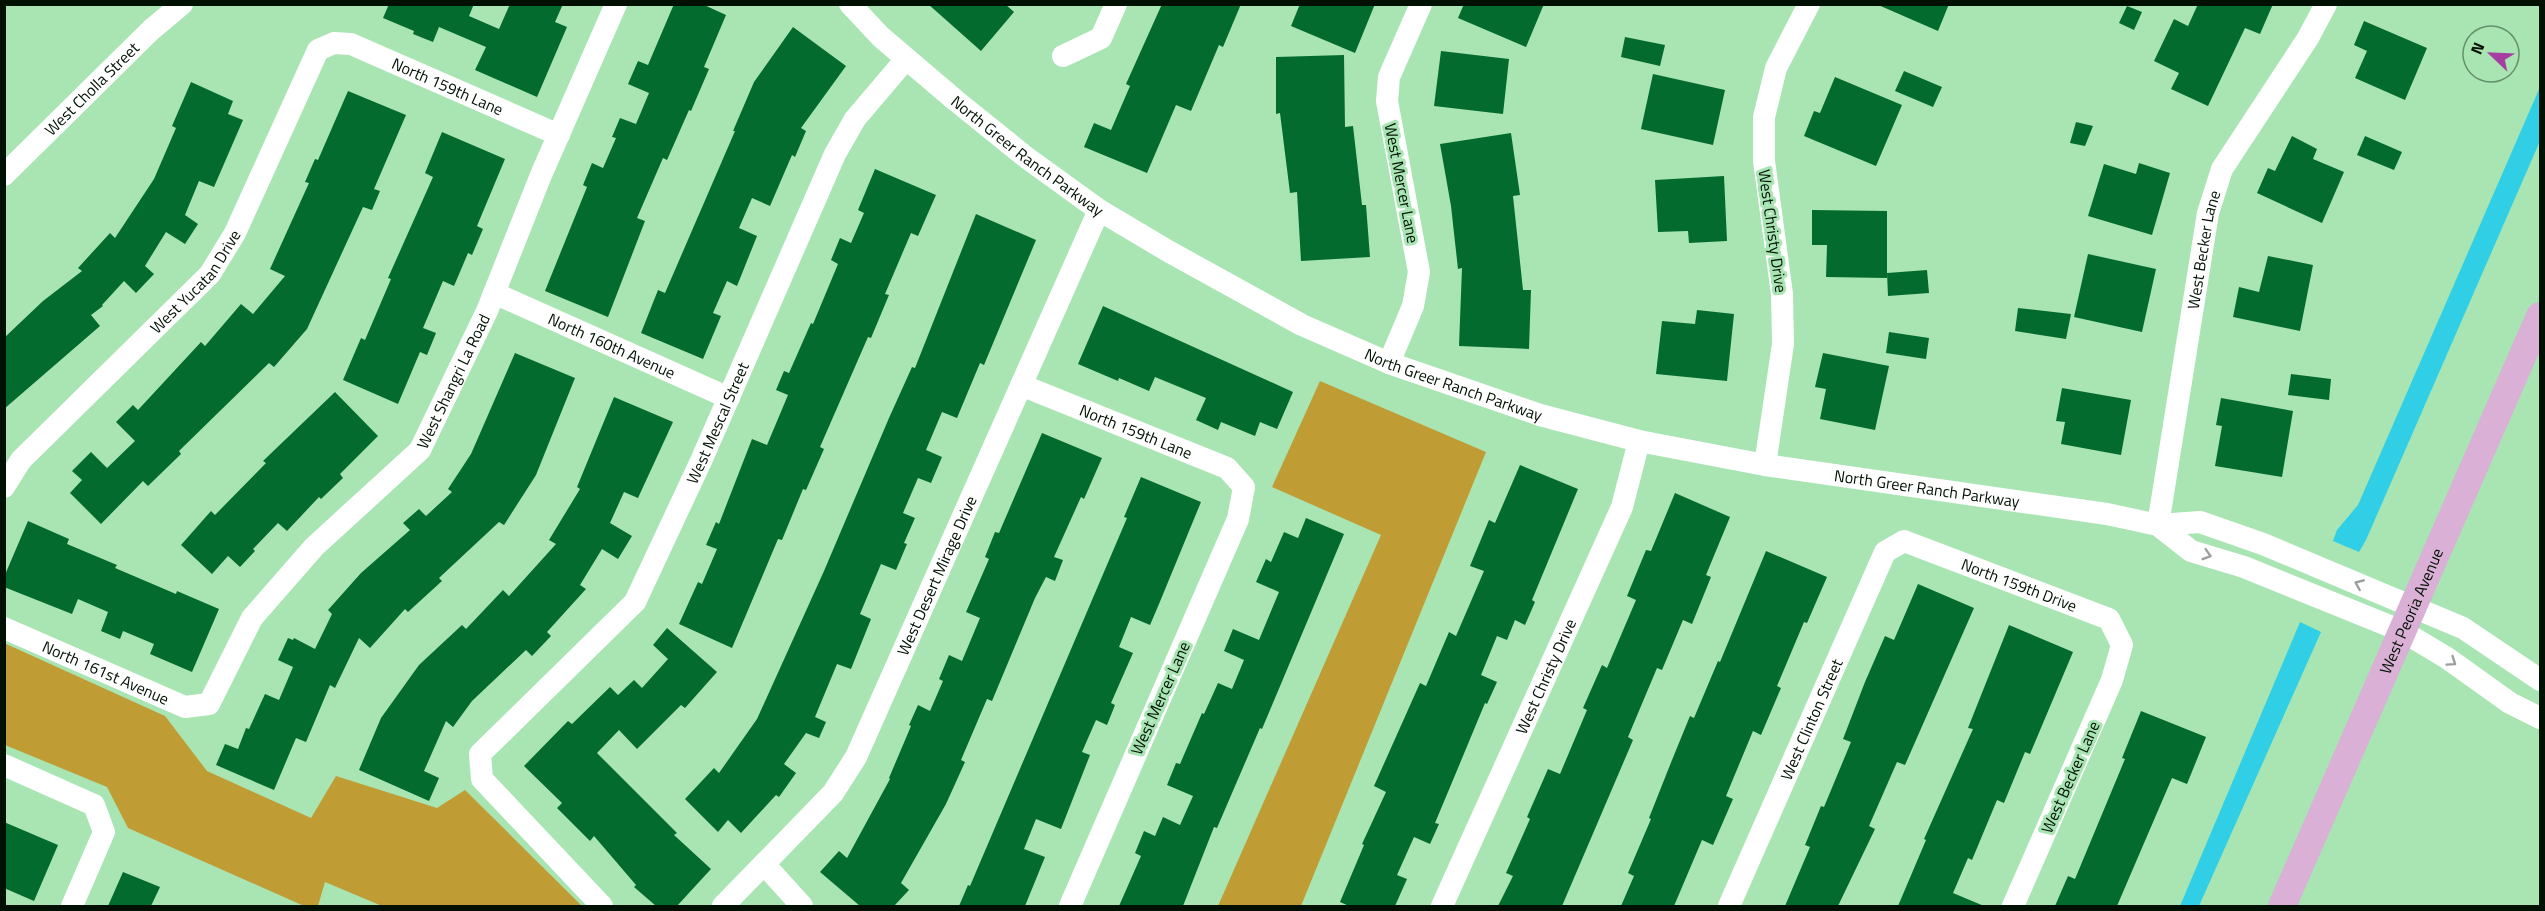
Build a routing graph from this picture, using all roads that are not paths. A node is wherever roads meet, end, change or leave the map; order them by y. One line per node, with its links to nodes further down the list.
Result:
1 (182, 4): 12 (street, West Cholla Street)
2 (616, 4): 11 (street, West Shangri La Road)
3 (850, 4): 10 (street, North Greer Ranch Parkway)
4 (1116, 4): 9 (street)
5 (1421, 4): 16 (street, West Mercer Lane)
6 (1809, 4): 20 (street, West Christy Drive)
7 (2326, 4): 23 (street, West Becker Lane)
8 (334, 43): 11 (street, North 159th Lane); 22 (street, West Yucatan Drive)
9 (1063, 56)
10 (906, 59): 13 (street, North Greer Ranch Parkway); 18 (street, West Mescal Street)
11 (559, 135): 14 (street, West Shangri La Road)
12 (4, 175)
13 (1099, 210): 16 (street, North Greer Ranch Parkway); 17 (street, West Desert Mirage Drive)
14 (494, 293): 18 (street, North 160th Avenue); 29 (street, West Shangri La Road)
15 (2541, 316): 25 (main road, West Peoria Avenue)
16 (1389, 363): 19 (street, North Greer Ranch Parkway)
17 (1021, 385): 21 (street, North 159th Lane); 32 (street, West Desert Mirage Drive)
18 (729, 398): 34 (street, West Mescal Street)
19 (1639, 441): 20 (street, North Greer Ranch Parkway); 38 (street, West Christy Drive)
20 (1765, 465): 23 (street, North Greer Ranch Parkway)
21 (1244, 487): 37 (street, West Mercer Lane)
22 (4, 488)
23 (2158, 525): 25 (street, North Greer Ranch Parkway)
24 (1904, 541): 27 (street, North 159th Drive); 39 (street, West Clinton Street)
25 (2407, 619): 28 (street); 30 (street, one-way to 30); 41 (main road, West Peoria Avenue)
26 (4, 628): 29 (street, North 161st Avenue)
27 (2122, 645): 40 (street, West Becker Lane)
28 (2541, 680)
29 (209, 704)
30 (2541, 718)
31 (4, 765): 33 (street)
32 (764, 864): 35 (street, West Desert Mirage Drive); 36 (street)
33 (72, 906)
34 (602, 906)
35 (723, 906)
36 (802, 906)
37 (1070, 906)
38 (1442, 906)
39 (1730, 906)
40 (2013, 906)
41 (2282, 906)

